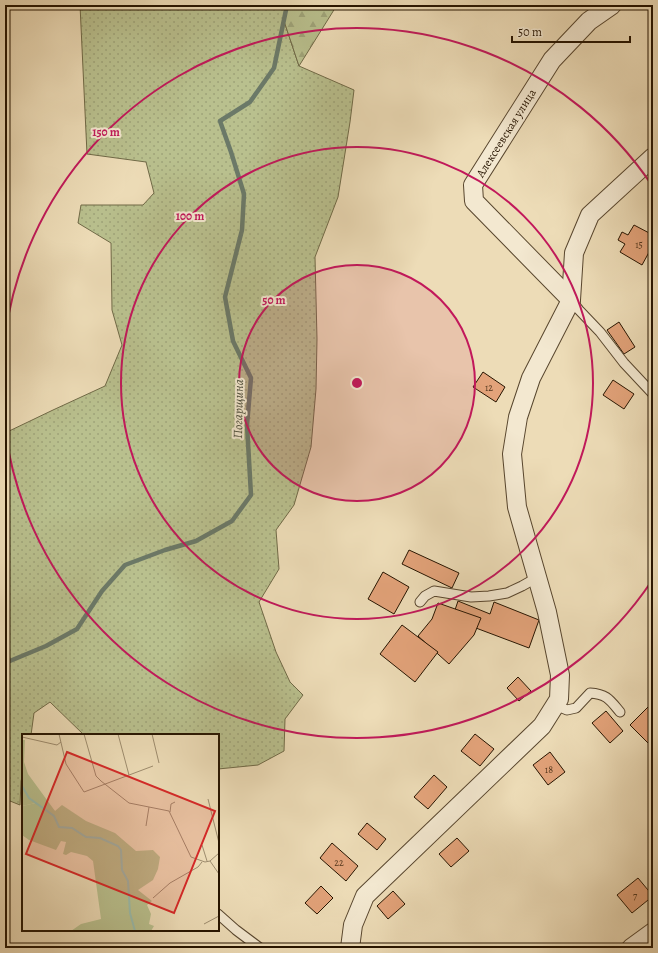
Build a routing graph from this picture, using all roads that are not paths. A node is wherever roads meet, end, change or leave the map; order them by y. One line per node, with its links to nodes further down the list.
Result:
1 (612, 5): 3 (street, Алексеевская улица)
2 (653, 157): 3 (street)
3 (571, 300): 4 (lane); 5 (street)
4 (653, 394)
5 (538, 577): 6 (lane); 7 (street)
6 (420, 602)
7 (555, 705): 8 (lane); 12 (street)
8 (620, 712)
9 (219, 915): 11 (lane)
10 (653, 932): 13 (street)
11 (260, 948)
12 (350, 948)
13 (631, 948)

